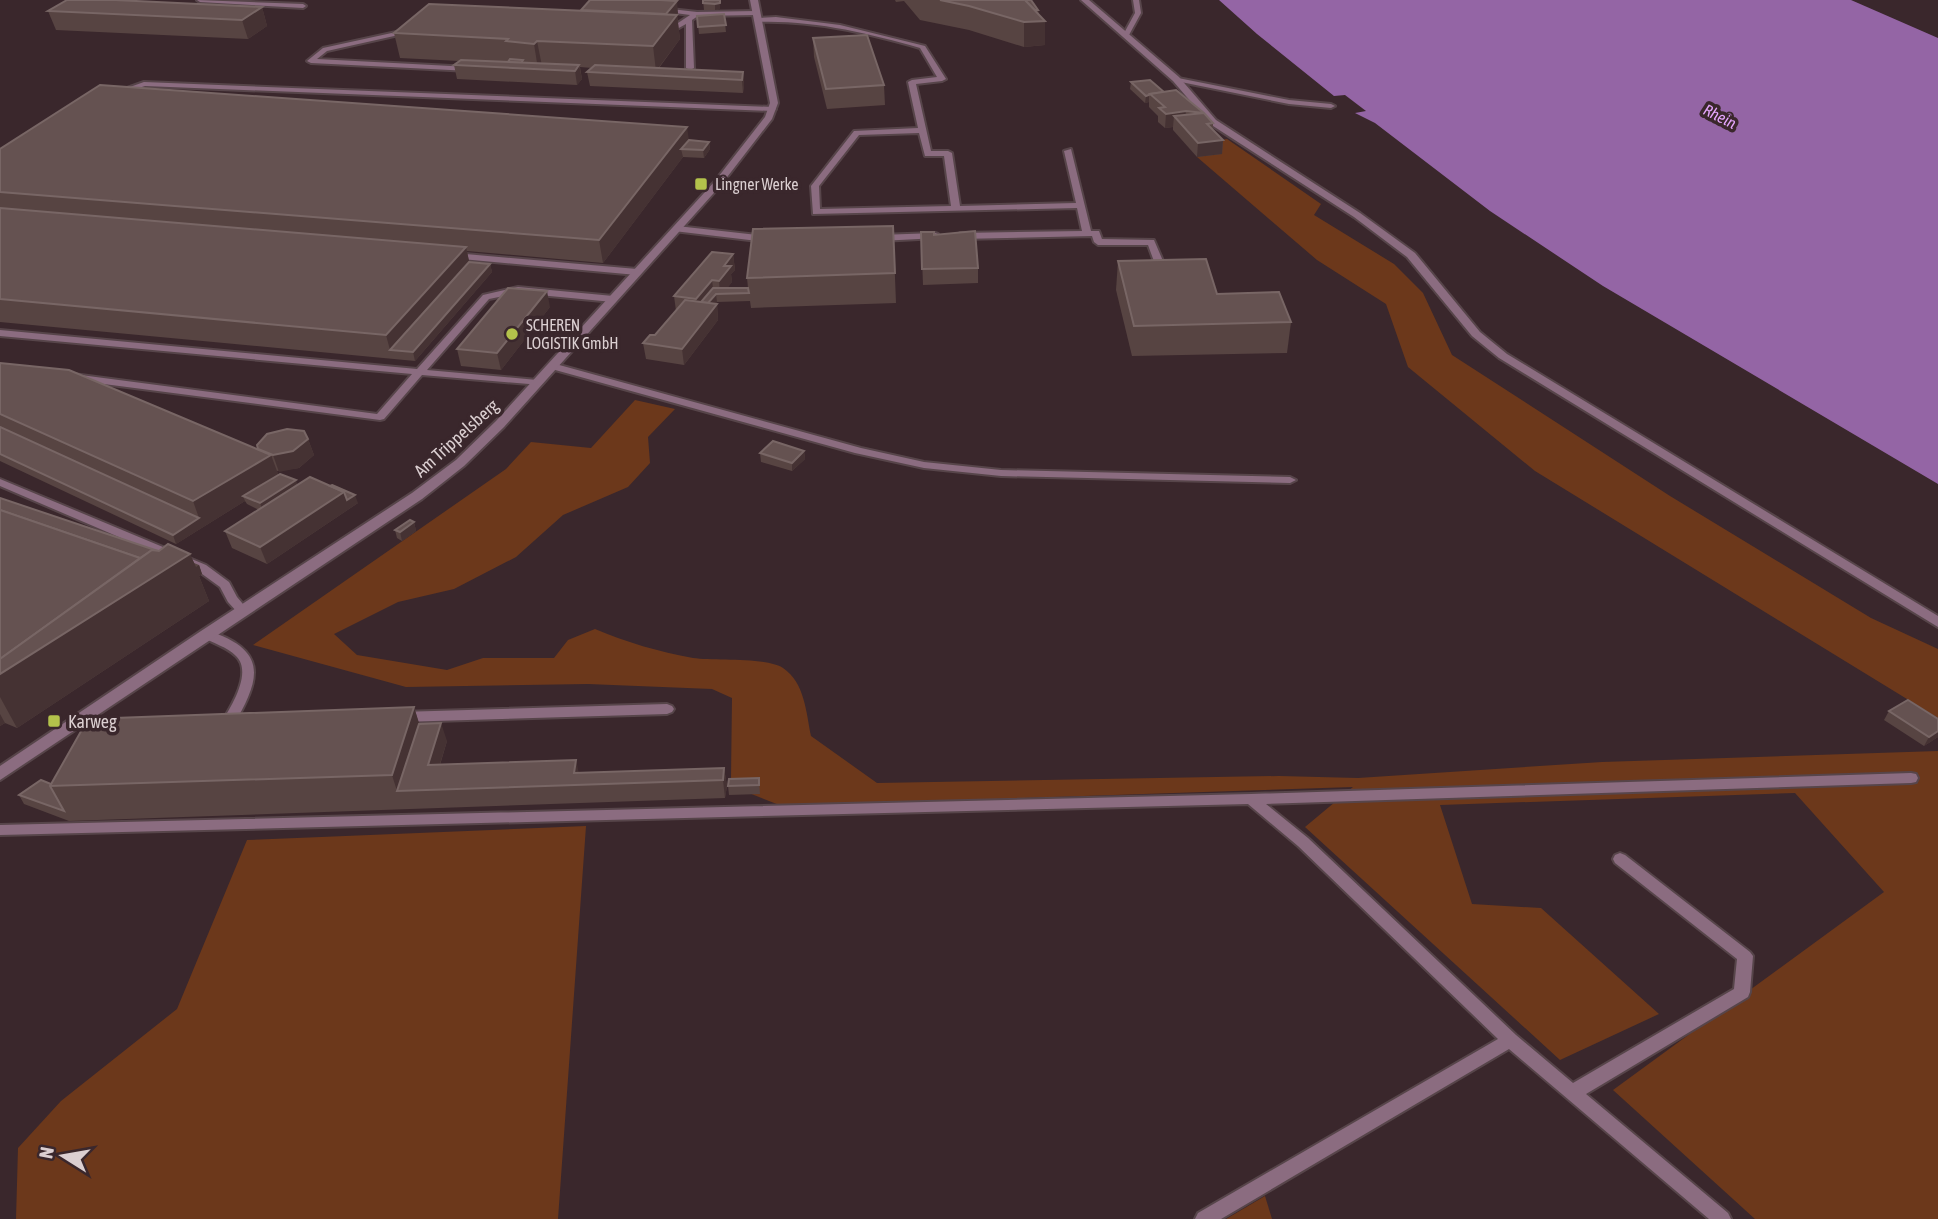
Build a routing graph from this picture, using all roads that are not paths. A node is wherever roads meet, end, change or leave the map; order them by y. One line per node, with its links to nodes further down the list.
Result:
1 (200, 0): 4 (lane)
2 (1136, 0): 11 (lane)
3 (1089, 2): 11 (street)
4 (303, 6)
5 (653, 10): 7 (lane)
6 (756, 11): 7 (lane); 17 (street); 18 (lane)
7 (697, 14): 8 (lane)
8 (689, 19): 10 (lane); 12 (lane)
9 (421, 28): 13 (lane)
10 (659, 35)
11 (1126, 35): 14 (street)
12 (690, 68)
13 (478, 69)
14 (1176, 79): 16 (lane); 38 (street)
15 (107, 97): 17 (lane)
16 (1331, 106)
17 (772, 109): 22 (street, Am Trippelsberg)
18 (924, 130): 21 (lane); 21 (lane)
19 (1068, 151): 20 (lane)
20 (1081, 205): 21 (lane); 23 (lane)
21 (956, 208)
22 (677, 229): 25 (lane); 27 (street, Am Trippelsberg)
23 (1087, 233): 24 (lane); 28 (lane)
24 (864, 238)
25 (783, 240)
26 (442, 255): 27 (lane)
27 (637, 272): 29 (street, Am Trippelsberg)
28 (1168, 284)
29 (613, 299): 31 (street, Am Trippelsberg); 32 (lane)
30 (0, 333): 32 (lane)
31 (552, 366): 34 (street, Am Trippelsberg); 35 (lane)
32 (419, 372): 33 (lane); 34 (lane)
33 (62, 375)
34 (537, 383): 37 (street, Am Trippelsberg)
35 (1290, 480)
36 (0, 482): 37 (lane)
37 (242, 610): 39 (street, Am Trippelsberg)
38 (1938, 622)
39 (206, 634): 42 (lane); 43 (street, Am Trippelsberg)
40 (667, 709): 41 (lane)
41 (379, 718)
42 (228, 723)
43 (0, 774)
44 (1911, 778): 45 (lane)
45 (1251, 799): 46 (lane); 48 (lane)
46 (0, 830)
47 (1620, 859): 49 (lane)
48 (1510, 1040): 49 (lane); 50 (lane)
49 (1572, 1093): 51 (lane)
50 (1204, 1219)
51 (1722, 1219)

